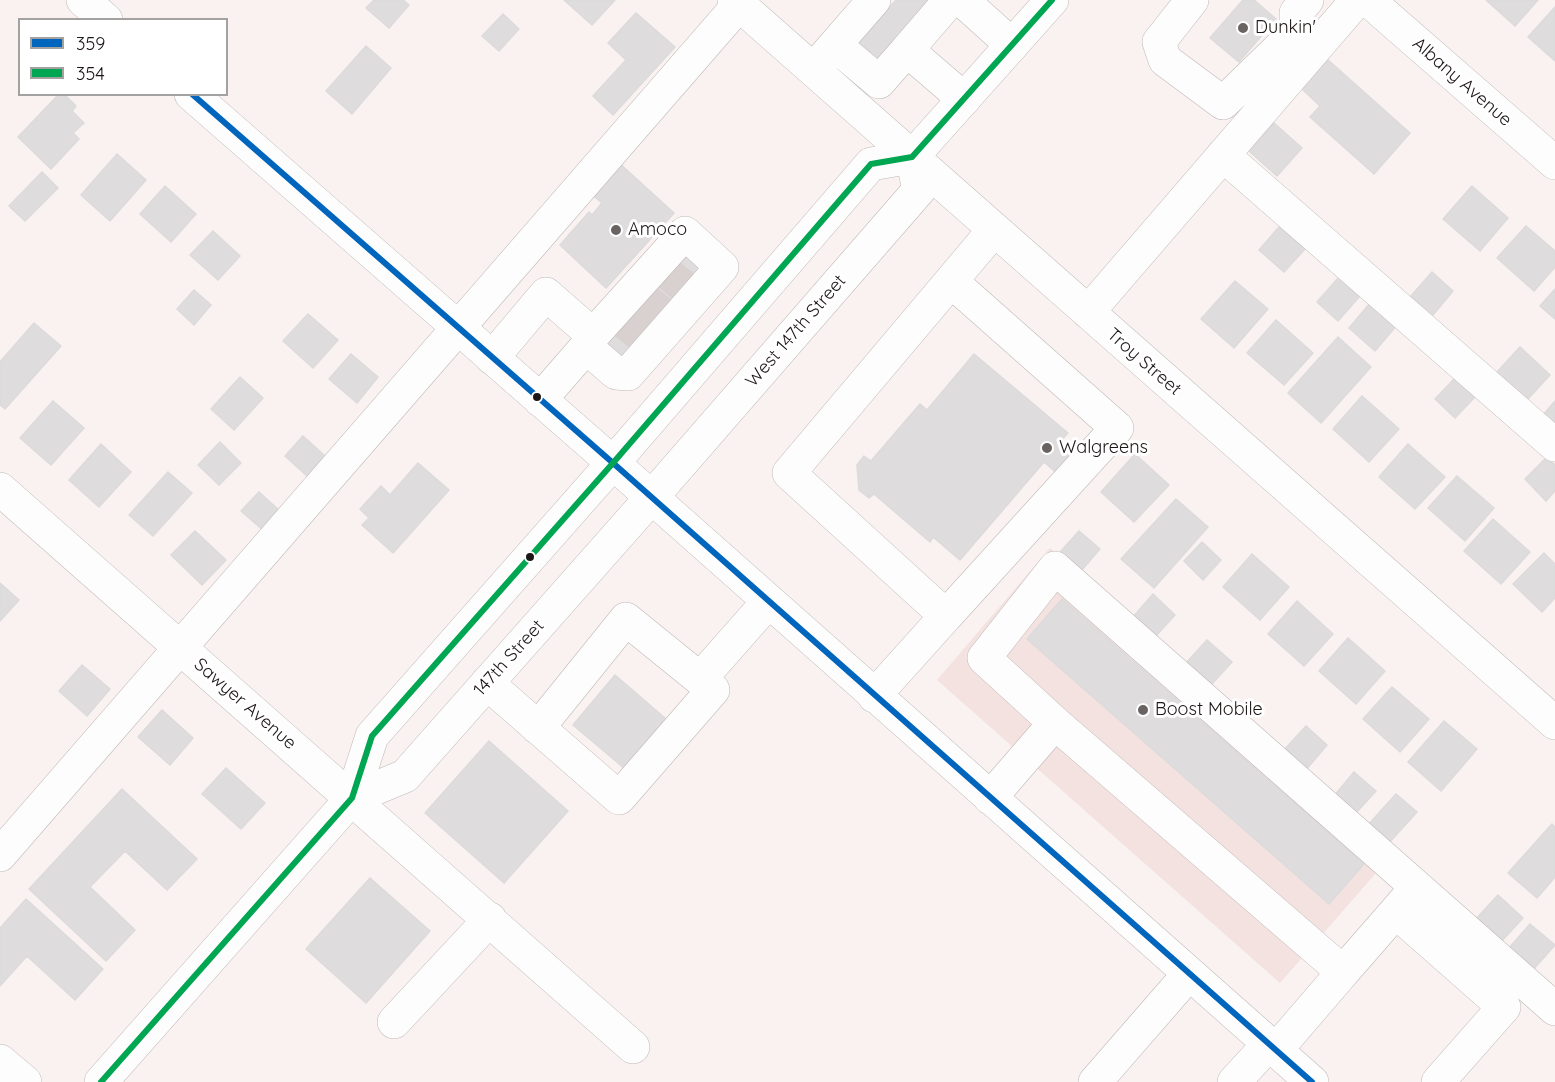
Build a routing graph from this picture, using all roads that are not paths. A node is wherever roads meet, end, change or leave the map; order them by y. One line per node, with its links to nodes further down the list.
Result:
1 (83, 0): 12 (main road)
2 (874, 0): 13 (main road)
3 (950, 0): 15 (main road)
4 (962, 0): 14 (main road)
5 (1052, 0): 14 (main road)
6 (1192, 0): 11 (main road)
7 (1211, 0): 11 (main road)
8 (1357, 0): 19 (main road)
9 (1368, 0): 21 (main road, Albany Avenue)
10 (739, 2): 16 (main road, Troy Street); 28 (main road)
11 (1302, 6)
12 (104, 18)
13 (835, 45): 15 (main road); 16 (main road)
14 (1012, 45): 18 (main road)
15 (907, 50): 18 (main road)
16 (813, 70): 20 (main road, Troy Street)
17 (193, 96): 28 (main road)
18 (964, 99): 20 (main road)
19 (1223, 156): 25 (main road); 32 (main road)
20 (912, 157): 22 (main road, Troy Street); 26 (main road); 35 (main road, West 147th Street)
21 (1555, 163)
22 (994, 230): 23 (main road); 25 (main road, Troy Street)
23 (951, 281): 37 (main road); 37 (main road)
24 (683, 283): 26 (main road); 27 (main road); 27 (main road)
25 (1088, 312): 43 (main road, Troy Street)
26 (742, 313): 30 (main road)
27 (637, 325): 29 (main road); 30 (main road); 31 (main road)
28 (457, 327): 29 (main road); 38 (main road)
29 (492, 358): 31 (main road)
30 (700, 363): 33 (main road)
31 (540, 400): 33 (main road)
32 (1555, 445)
33 (613, 463): 35 (main road); 45 (main road, 147th Street)
34 (0, 489): 38 (main road, Sawyer Avenue)
35 (651, 498): 36 (main road); 40 (main road, 147th Street)
36 (768, 602): 39 (main road); 41 (main road)
37 (946, 616): 41 (main road)
38 (182, 649): 45 (main road, Sawyer Avenue); 47 (main road)
39 (700, 679): 44 (main road); 44 (main road)
40 (487, 683): 44 (main road); 45 (main road, 147th Street)
41 (874, 696): 46 (main road)
42 (1055, 723): 46 (main road); 48 (main road); 51 (main road)
43 (1555, 723)
44 (538, 728)
45 (352, 798): 50 (main road, Sawyer Avenue); 59 (main road, 147th Street)
46 (990, 798): 52 (main road)
47 (0, 855)
48 (1417, 887): 49 (main road); 53 (main road)
49 (1396, 912): 51 (main road); 63 (main road)
50 (490, 919): 54 (main road); 55 (main road, Sawyer Avenue)
51 (1343, 972): 56 (main road)
52 (1189, 974): 56 (main road); 60 (main road)
53 (1555, 1009)
54 (394, 1022)
55 (633, 1047)
56 (1272, 1047): 61 (main road); 62 (main road)
57 (0, 1060): 58 (main road)
58 (25, 1082)
59 (101, 1082)
60 (1095, 1082)
61 (1234, 1082)
62 (1312, 1082)
63 (1437, 1082)

